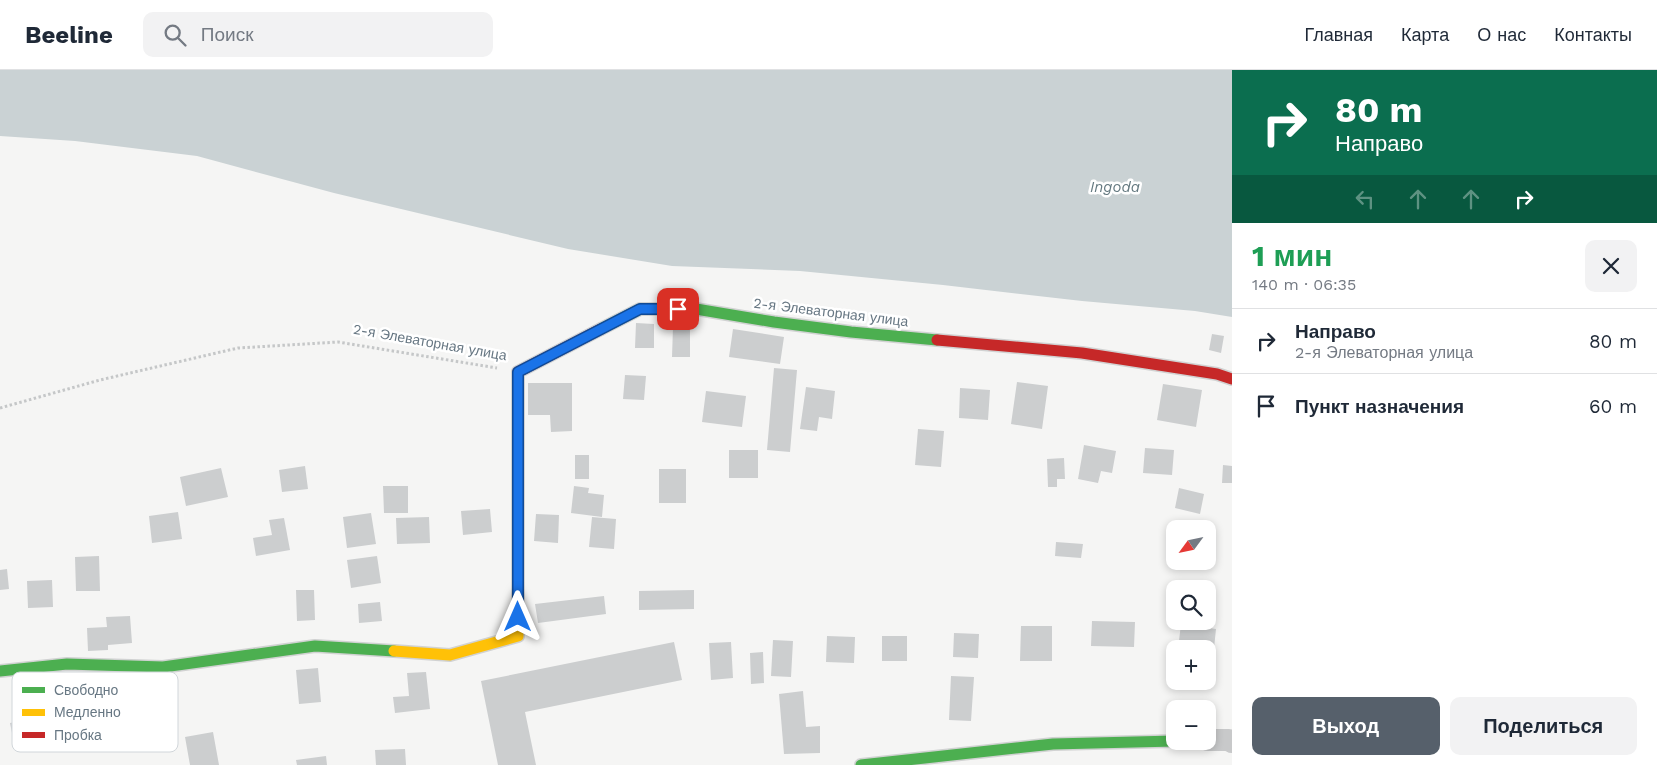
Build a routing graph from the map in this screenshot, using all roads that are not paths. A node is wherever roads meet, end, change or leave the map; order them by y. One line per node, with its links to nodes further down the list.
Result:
1 (1232, 379): 2 (street, 2-я Элеваторная улица)
2 (0, 672)
3 (1216, 740): 5 (street)
4 (1166, 741): 6 (street)
5 (1232, 742)
6 (861, 765)

